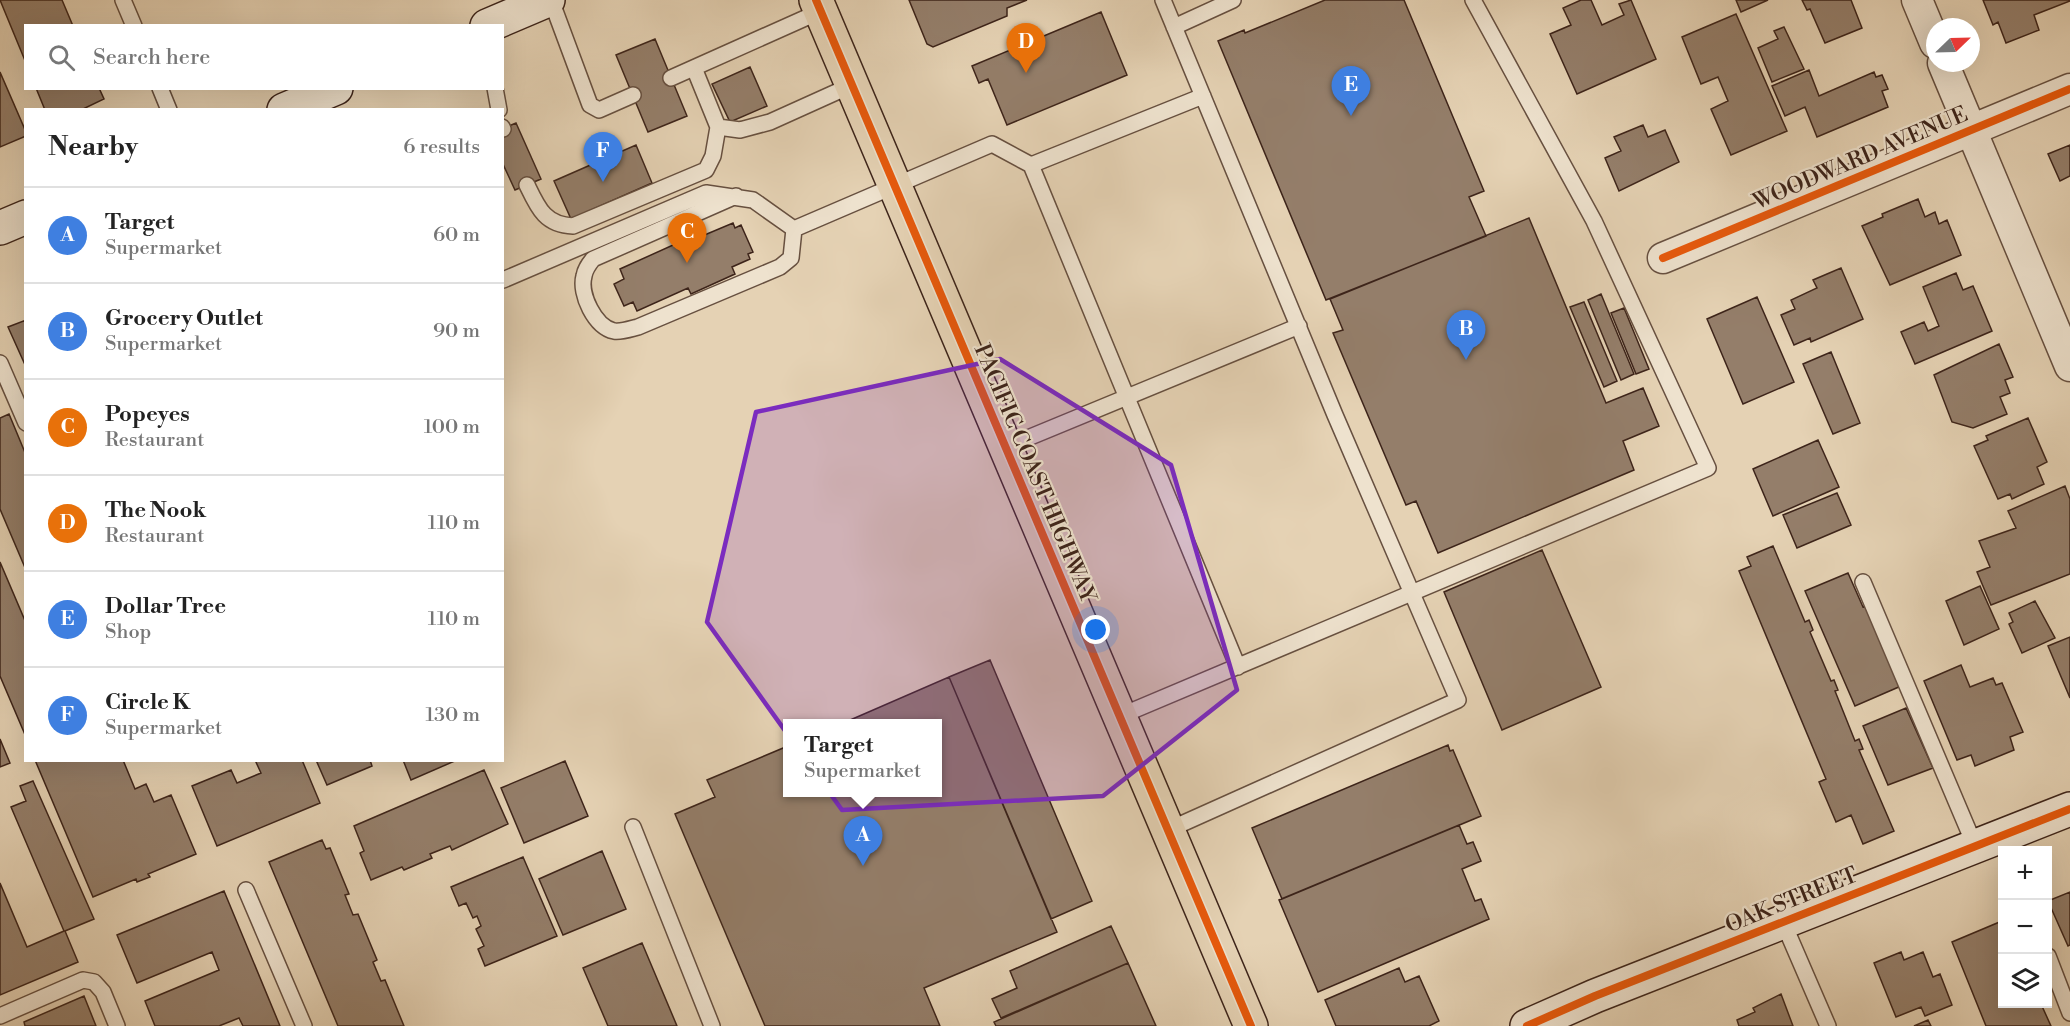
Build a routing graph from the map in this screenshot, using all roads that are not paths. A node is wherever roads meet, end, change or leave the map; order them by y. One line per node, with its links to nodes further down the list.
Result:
1 (123, 0): 9 (lane)
2 (549, 0): 10 (street); 20 (lane)
3 (1163, 0): 11 (lane)
4 (1233, 0): 11 (lane)
5 (1473, 0): 43 (lane)
6 (1917, 0): 8 (street)
7 (819, 5): 12 (lane); 15 (highway, PACIFIC COAST HIGHWAY)
8 (1926, 22)
9 (133, 24)
10 (492, 24)
11 (1174, 27): 21 (lane)
12 (694, 68): 14 (lane); 25 (lane)
13 (1948, 72): 26 (street)
14 (671, 78)
15 (852, 85): 25 (lane); 29 (highway, PACIFIC COAST HIGHWAY)
16 (2070, 89): 26 (street, WOODWARD AVENUE)
17 (161, 90): 22 (lane)
18 (331, 90): 23 (street)
19 (495, 90): 24 (lane)
20 (633, 95)
21 (1203, 96): 27 (lane); 36 (lane)
22 (168, 108)
23 (289, 108)
24 (499, 108)
25 (718, 127): 28 (lane)
26 (1972, 129): 34 (street, WOODWARD AVENUE); 38 (street)
27 (1031, 165): 29 (lane); 39 (lane)
28 (527, 184)
29 (895, 186): 33 (lane); 41 (highway, PACIFIC COAST HIGHWAY)
30 (736, 196): 33 (lane); 33 (lane); 35 (lane)
31 (24, 218): 32 (street)
32 (0, 228)
33 (794, 229)
34 (1664, 258)
35 (504, 280)
36 (1299, 326): 39 (lane); 43 (lane)
37 (0, 363): 40 (lane)
38 (2070, 366)
39 (1127, 397): 41 (lane); 44 (lane)
40 (24, 418)
41 (1006, 447): 45 (highway, PACIFIC COAST HIGHWAY)
42 (1863, 582): 49 (lane)
43 (1411, 594): 44 (lane); 48 (lane)
44 (1238, 667): 45 (lane)
45 (1120, 716): 48 (highway, PACIFIC COAST HIGHWAY)
46 (2070, 809): 49 (street, OAK STREET)
47 (633, 827): 57 (lane)
48 (1168, 830): 58 (highway, PACIFIC COAST HIGHWAY)
49 (1994, 844): 51 (street, OAK STREET)
50 (246, 890): 56 (lane)
51 (1783, 922): 59 (street, OAK STREET); 60 (lane)
52 (2052, 966): 53 (lane)
53 (2070, 1013)
54 (0, 1016): 55 (lane)
55 (117, 1026)
56 (304, 1026)
57 (712, 1026)
58 (1251, 1026)
59 (1527, 1026)
60 (1828, 1026)

